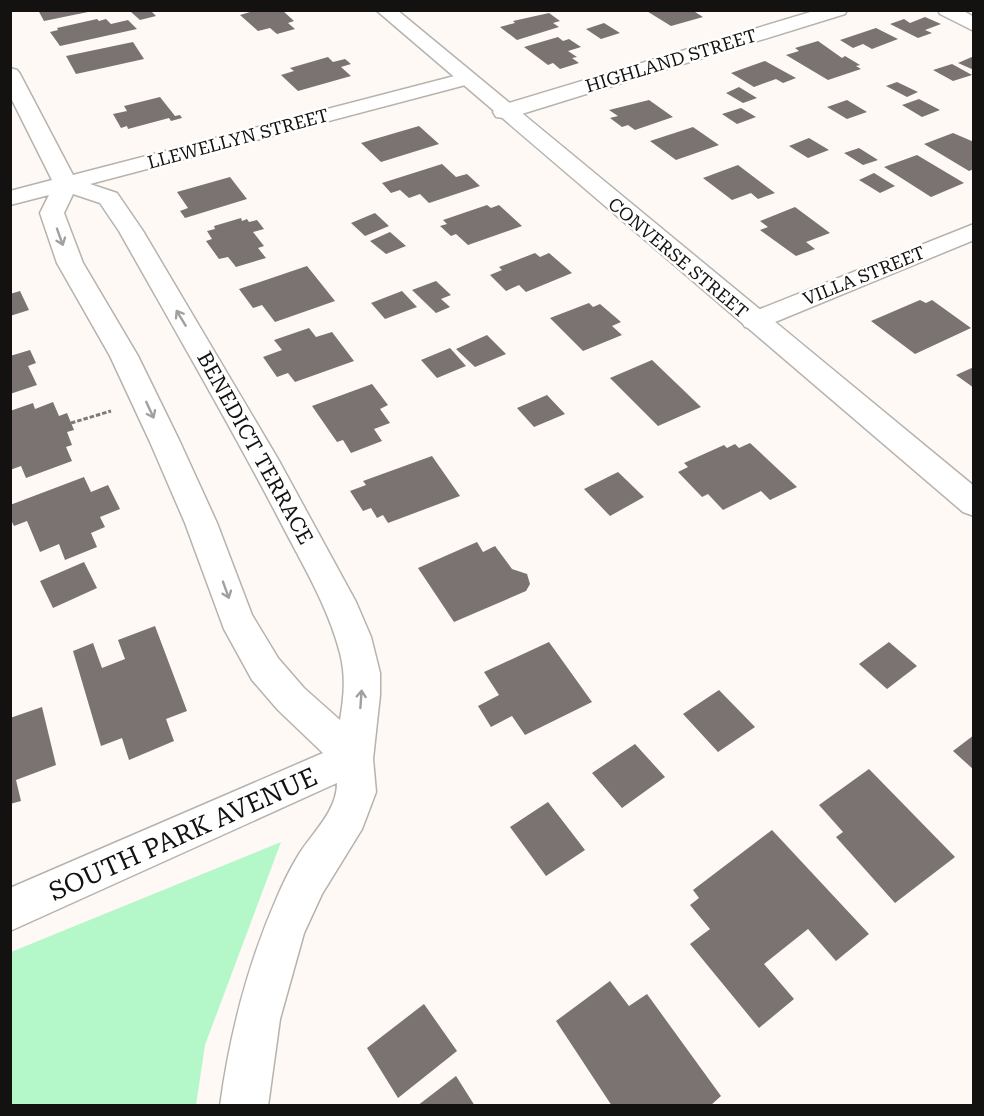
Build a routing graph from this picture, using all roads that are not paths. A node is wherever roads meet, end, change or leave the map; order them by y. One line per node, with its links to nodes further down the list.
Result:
1 (385, 10): 6 (street, CONVERSE STREET)
2 (838, 10): 7 (street, HIGHLAND STREET)
3 (947, 10): 4 (street)
4 (974, 25)
5 (10, 74): 8 (street)
6 (466, 79): 7 (street, CONVERSE STREET); 8 (street, LLEWELLYN STREET)
7 (504, 112): 11 (street, CONVERSE STREET)
8 (66, 184): 9 (street, LLEWELLYN STREET); 13 (street, one-way to 13); 13 (street, BENEDICT TERRACE, one-way to 8)
9 (10, 198)
10 (974, 231): 11 (street, VILLA STREET)
11 (753, 321): 12 (street, CONVERSE STREET)
12 (974, 504)
13 (354, 757): 14 (street, SOUTH PARK AVENUE); 15 (street, BENEDICT TERRACE)
14 (10, 910)
15 (244, 1106)

